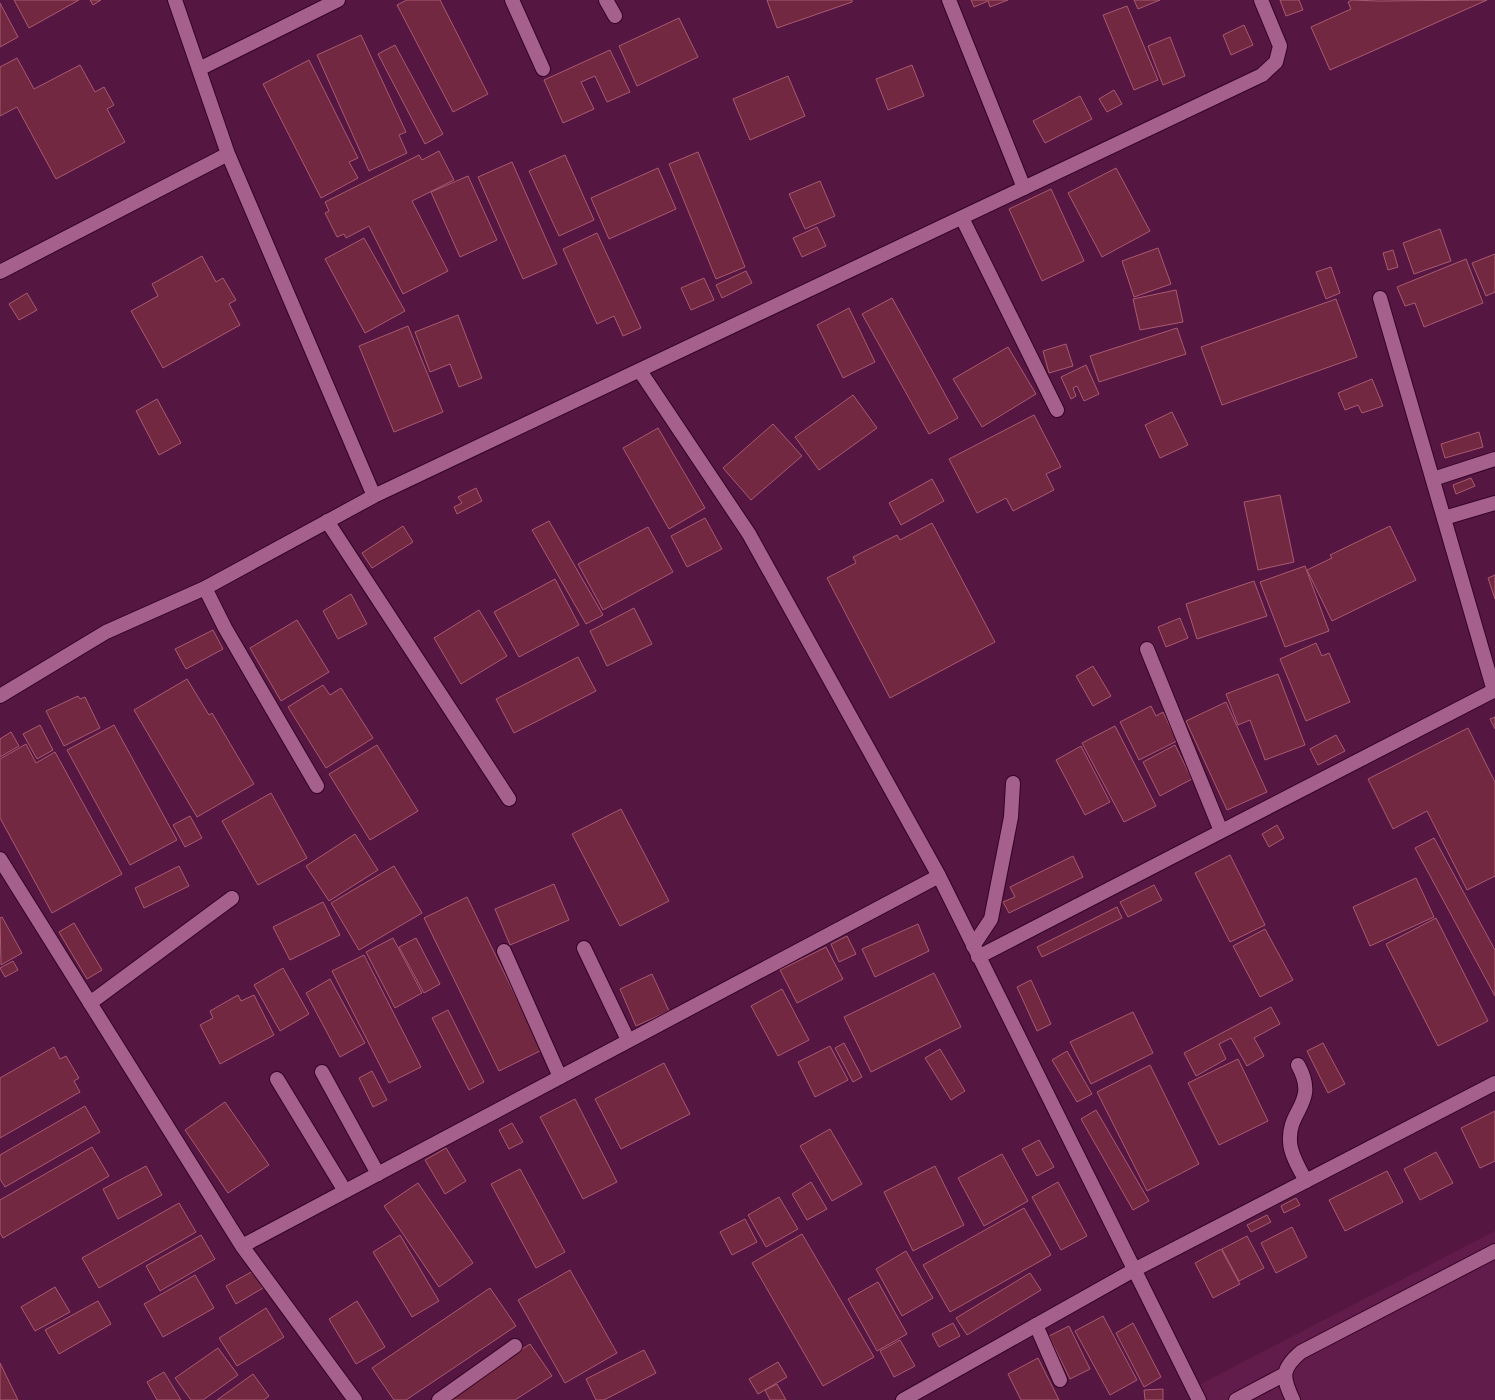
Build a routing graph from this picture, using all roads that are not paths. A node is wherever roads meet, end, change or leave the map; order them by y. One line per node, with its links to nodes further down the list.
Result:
1 (175, 0): 8 (street)
2 (338, 0): 8 (street)
3 (512, 0): 9 (street)
4 (606, 0): 7 (street)
5 (949, 0): 11 (street)
6 (1261, 0): 11 (street)
7 (615, 16)
8 (199, 69): 10 (street)
9 (543, 70)
10 (228, 154): 13 (street); 19 (street)
11 (1024, 188): 12 (street)
12 (962, 218): 15 (street); 16 (street)
13 (0, 272)
14 (1380, 298): 18 (street)
15 (640, 371): 19 (street); 32 (street)
16 (1057, 410)
17 (1495, 459): 18 (street)
18 (1433, 479): 21 (street)
19 (374, 496): 22 (street)
20 (1495, 503): 21 (street)
21 (1444, 518): 25 (street)
22 (327, 521): 23 (street); 29 (street)
23 (205, 588): 26 (street); 28 (street)
24 (1146, 649): 30 (street)
25 (1494, 691): 30 (street)
26 (0, 696)
27 (1013, 783): 36 (street)
28 (317, 786)
29 (509, 799)
30 (1221, 831): 36 (street)
31 (0, 859): 37 (street)
32 (939, 876): 36 (street); 38 (street)
33 (232, 898): 37 (street)
34 (584, 948): 38 (street)
35 (504, 951): 41 (street)
36 (975, 952): 49 (street)
37 (90, 1003): 47 (street)
38 (628, 1040): 41 (street)
39 (1298, 1065): 45 (street)
40 (322, 1072): 44 (street)
41 (560, 1077): 44 (street)
42 (277, 1078): 46 (street)
43 (1495, 1083): 45 (street)
44 (378, 1174): 46 (street)
45 (1306, 1181): 49 (street)
46 (345, 1191): 47 (street)
47 (242, 1246): 54 (street)
48 (1495, 1251): 52 (street)
49 (1134, 1270): 50 (street); 57 (street)
50 (1036, 1325): 53 (street); 56 (street)
51 (515, 1346): 55 (street)
52 (1285, 1374): 58 (street); 59 (street)
53 (1060, 1380)
54 (355, 1400)
55 (439, 1400)
56 (903, 1400)
57 (1198, 1400)
58 (1236, 1400)
59 (1293, 1400)

